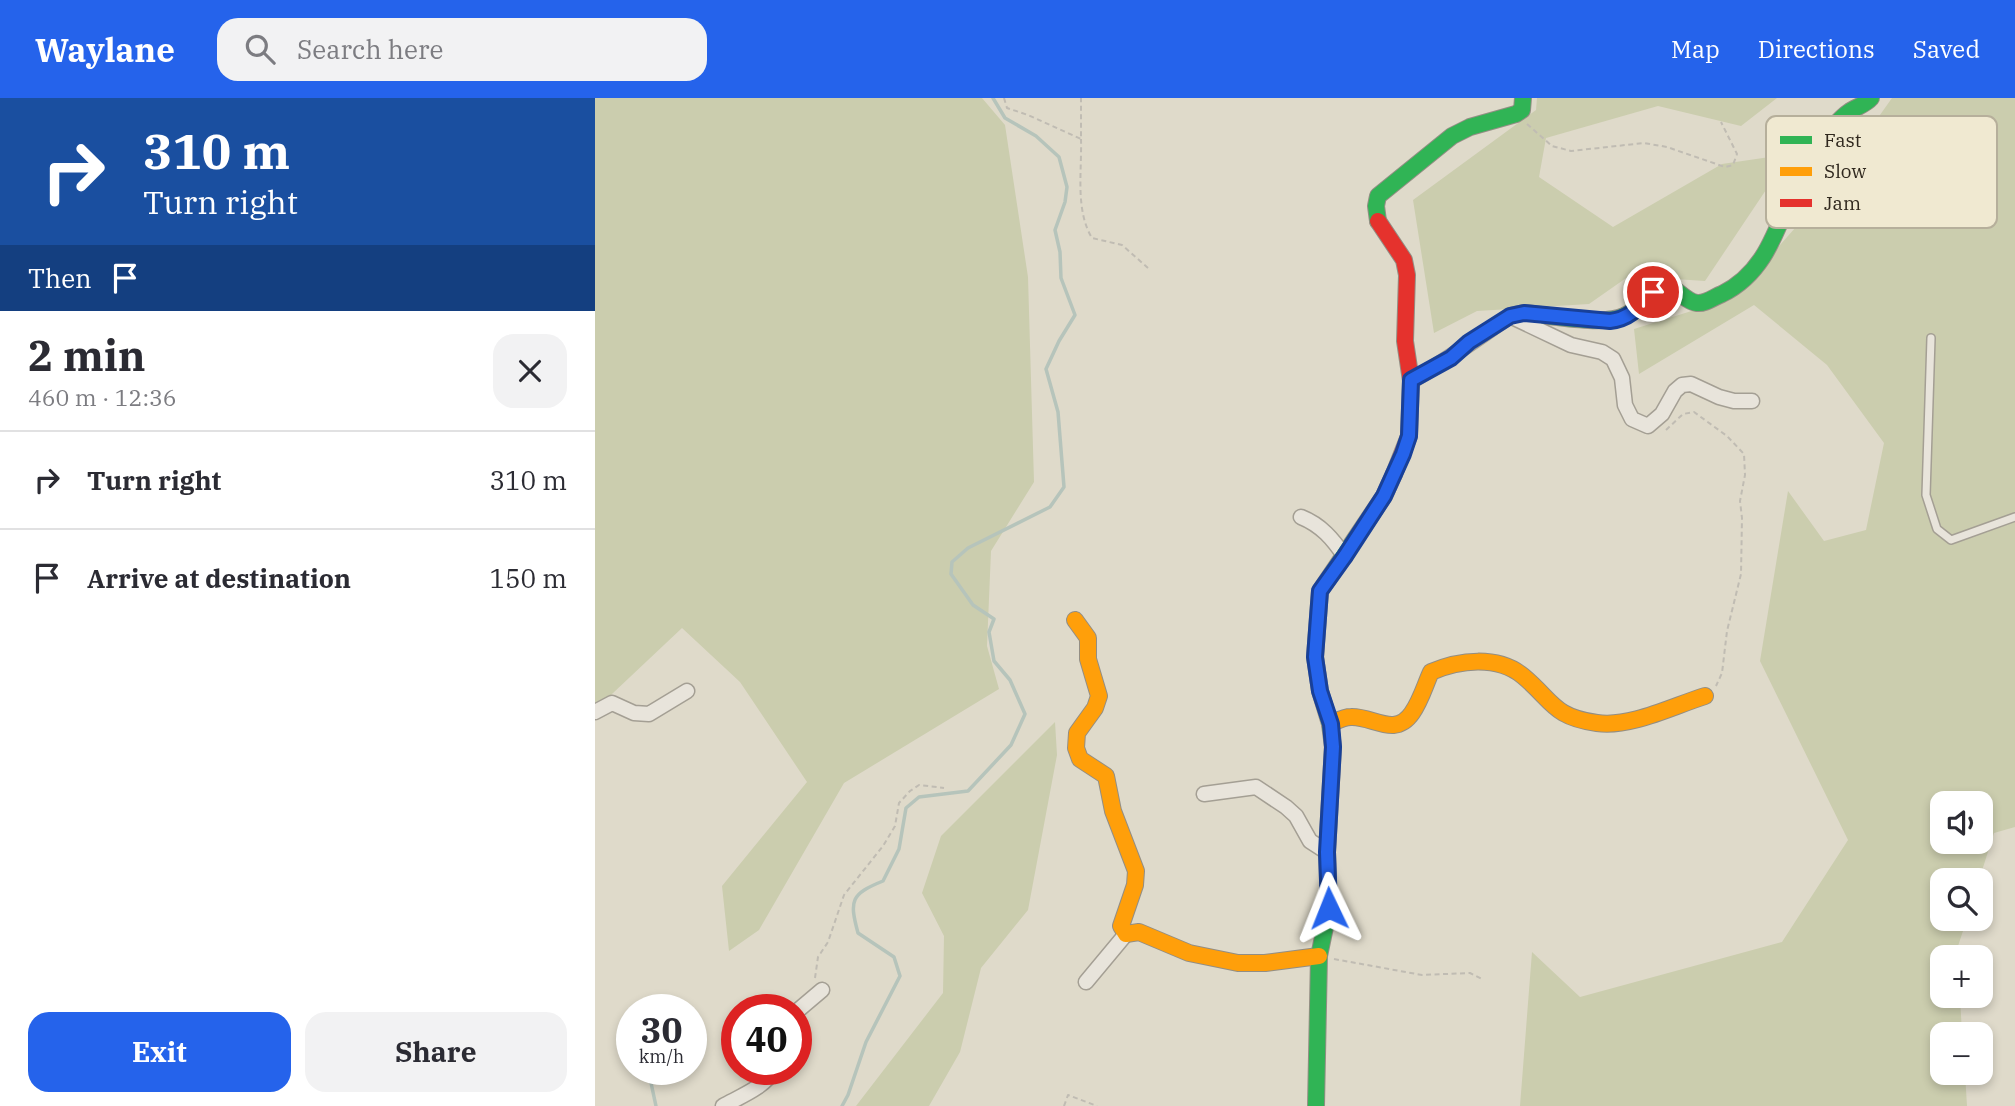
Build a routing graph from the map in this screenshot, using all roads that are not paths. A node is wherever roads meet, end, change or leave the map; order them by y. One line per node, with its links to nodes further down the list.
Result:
1 (1523, 98): 7 (street)
2 (1871, 98): 3 (street)
3 (1844, 116)
4 (1777, 228): 5 (street)
5 (1510, 316): 7 (street); 8 (street)
6 (1931, 338): 10 (lane)
7 (1411, 380): 11 (street)
8 (1752, 401)
9 (1301, 517): 11 (street)
10 (2015, 517)
11 (1345, 556): 16 (street)
12 (1075, 620): 19 (street)
13 (687, 691): 15 (street)
14 (1705, 696): 16 (street)
15 (595, 712)
16 (1331, 724): 18 (street)
17 (1204, 794): 18 (street)
18 (1327, 852): 20 (street)
19 (1126, 934): 20 (street); 21 (street)
20 (1319, 956): 26 (street)
21 (1086, 982)
22 (822, 990): 23 (street)
23 (812, 998)
24 (759, 1085): 25 (street)
25 (723, 1106)
26 (1316, 1106)

